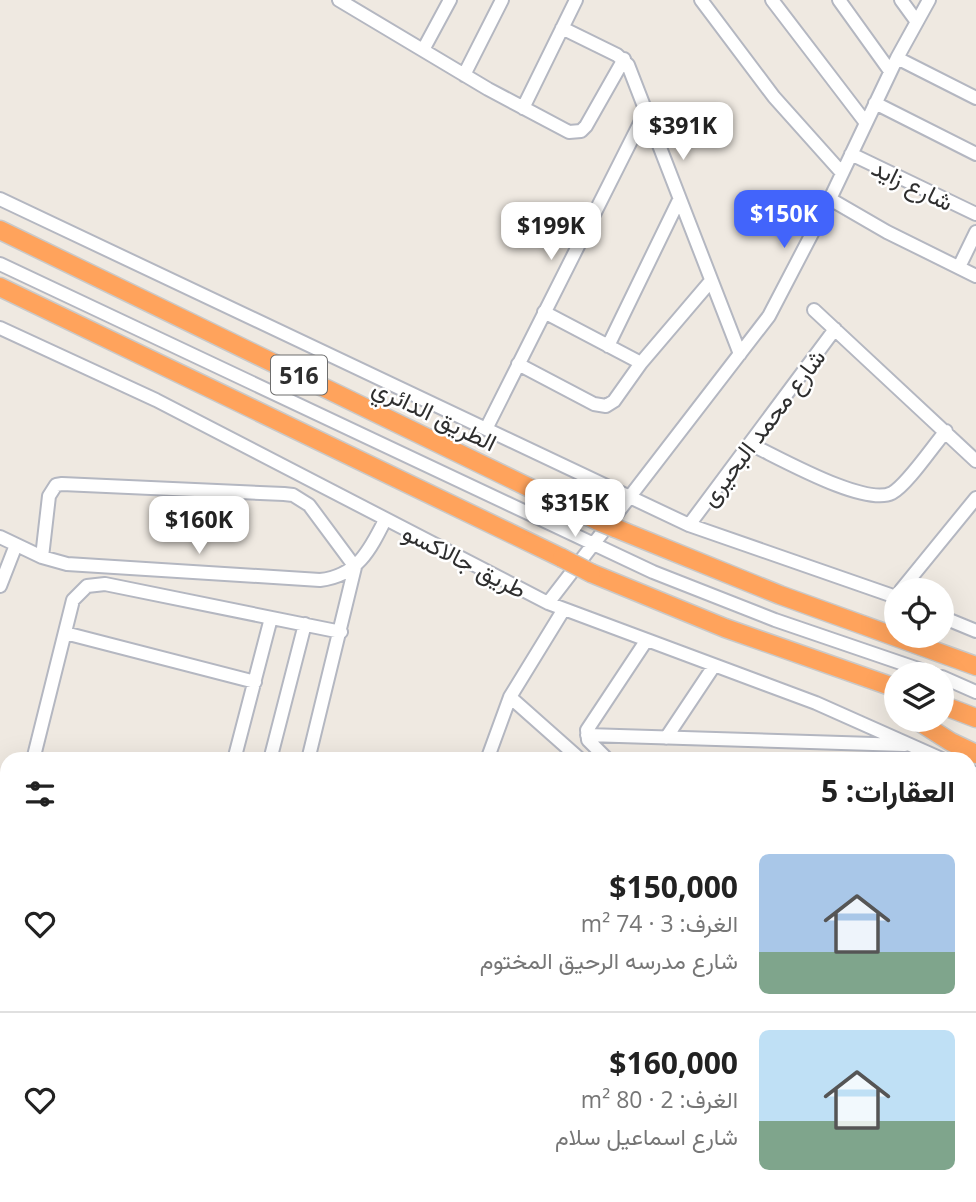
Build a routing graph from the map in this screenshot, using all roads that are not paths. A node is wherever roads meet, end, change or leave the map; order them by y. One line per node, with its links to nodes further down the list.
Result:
1 (339, 0): 12 (street)
2 (450, 0): 12 (street)
3 (502, 0): 16 (street)
4 (576, 0): 11 (street)
5 (701, 0): 24 (street)
6 (772, 0): 21 (street)
7 (839, 0): 15 (street)
8 (901, 0): 10 (street)
9 (929, 0): 10 (street)
10 (917, 22): 13 (street)
11 (562, 28): 14 (street); 19 (street)
12 (423, 50): 16 (street)
13 (897, 58): 15 (street); 17 (street)
14 (624, 59): 19 (street); 20 (street)
15 (890, 71): 18 (street)
16 (464, 75): 19 (street)
17 (976, 98)
18 (875, 103): 21 (street); 23 (street)
19 (523, 108)
20 (646, 111): 27 (street); 37 (street)
21 (866, 123): 22 (street)
22 (851, 154): 24 (street); 28 (street, شارع زايد)
23 (976, 155)
24 (842, 173): 25 (street)
25 (830, 199): 32 (street); 41 (street)
26 (0, 200): 44 (street)
27 (680, 200): 34 (street); 40 (street)
28 (976, 214)
29 (0, 230): 69 (highway, الطريق الدائري / 516, bridge)
30 (976, 232): 32 (street)
31 (0, 264): 68 (street)
32 (959, 267): 33 (street)
33 (976, 276)
34 (710, 282): 41 (street); 42 (street)
35 (0, 287): 73 (highway, 516, bridge)
36 (814, 310): 39 (street)
37 (544, 312): 40 (street); 43 (street)
38 (0, 328): 50 (street, طريق جالاكسو)
39 (835, 329): 45 (street); 46 (street, شارع محمد البحيرى)
40 (608, 346): 42 (street)
41 (740, 354): 48 (street)
42 (641, 363): 43 (street)
43 (518, 364): 44 (street)
44 (486, 429): 48 (street)
45 (946, 431): 46 (street); 47 (street)
46 (750, 444): 51 (street, شارع محمد البحيرى)
47 (976, 461)
48 (629, 496): 51 (street); 59 (street)
49 (976, 498): 56 (street)
50 (385, 520): 55 (street); 59 (street, طريق جالاكسو)
51 (689, 524): 58 (street)
52 (0, 537): 53 (street)
53 (16, 545): 54 (street); 57 (street)
54 (42, 557): 55 (street); 55 (street)
55 (355, 567): 65 (street)
56 (911, 578)
57 (0, 586)
58 (884, 591)
59 (548, 603): 60 (street, طريق جالاكسو)
60 (564, 609): 67 (street, طريق جالاكسو); 75 (street)
61 (271, 618): 63 (street); 66 (street); 71 (street)
62 (954, 622): 64 (street)
63 (305, 624): 65 (street); 84 (street)
64 (976, 631)
65 (341, 632): 85 (street)
66 (65, 633): 71 (street); 82 (street)
67 (646, 641): 70 (street, طريق جالاكسو); 79 (street)
68 (898, 662)
69 (973, 663)
70 (714, 666): 80 (street); 81 (street, طريق جالاكسو)
71 (255, 682): 83 (street)
72 (954, 682): 74 (street)
73 (884, 688)
74 (976, 692)
75 (510, 697): 86 (street); 87 (street)
76 (954, 710): 77 (highway)
77 (976, 718)
78 (934, 732): 90 (highway)
79 (587, 735): 80 (street); 88 (street)
80 (666, 738): 81 (street)
81 (912, 745): 89 (street, طريق جالاكسو)
82 (35, 752)
83 (236, 752)
84 (273, 752)
85 (309, 752)
86 (490, 752)
87 (572, 752)
88 (599, 752)
89 (927, 752)
90 (972, 752)

